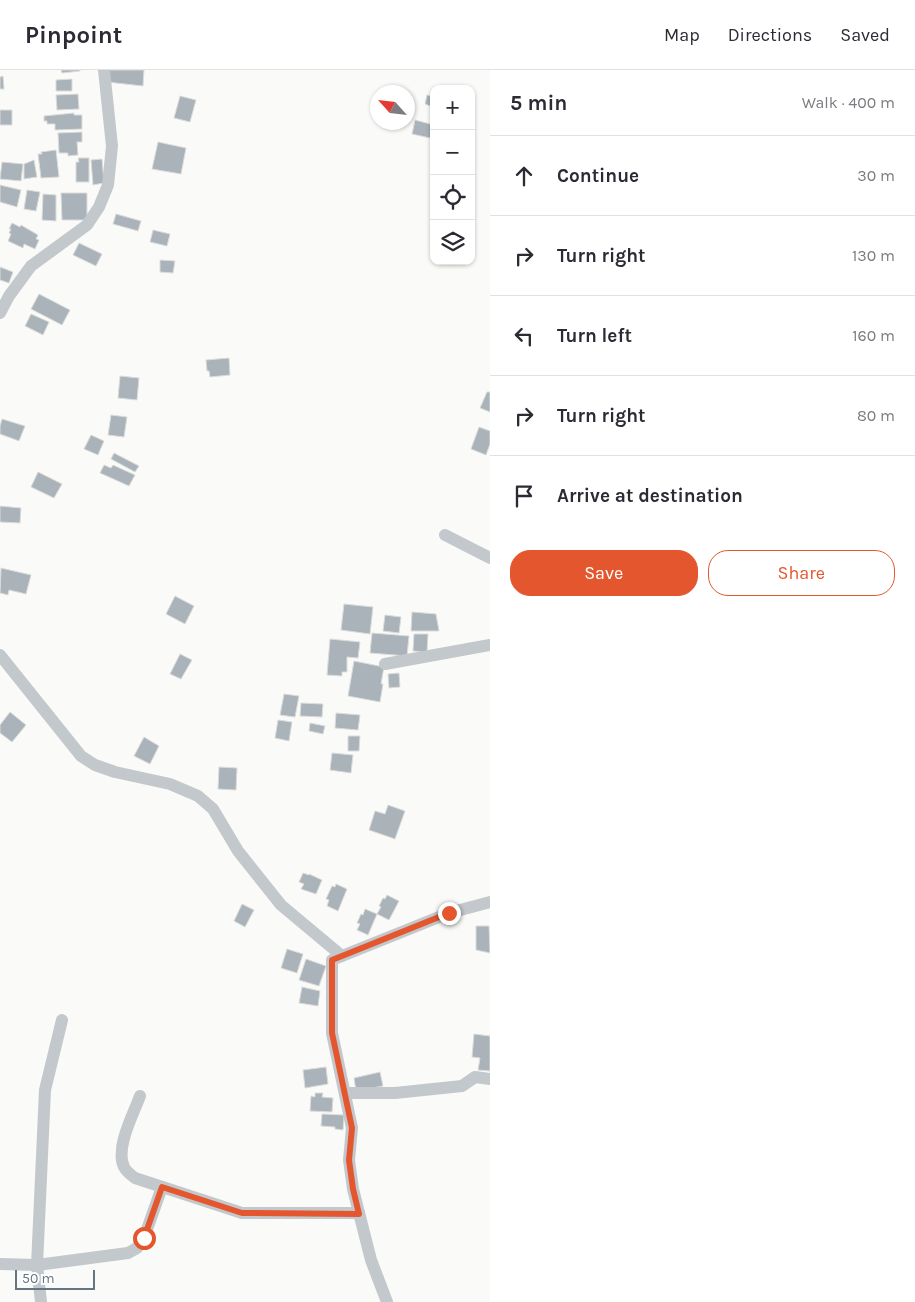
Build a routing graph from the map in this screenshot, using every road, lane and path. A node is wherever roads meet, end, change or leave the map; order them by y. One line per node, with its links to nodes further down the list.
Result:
1 (104, 70): 2 (street)
2 (0, 313)
3 (445, 536): 4 (street)
4 (490, 558)
5 (490, 645): 7 (street)
6 (0, 655): 9 (street)
7 (385, 664)
8 (490, 902): 9 (street)
9 (342, 956): 12 (street)
10 (62, 1020): 17 (street)
11 (490, 1079): 12 (street)
12 (346, 1093): 15 (street)
13 (140, 1096): 14 (street)
14 (162, 1187): 15 (street); 17 (street)
15 (359, 1214): 19 (street)
16 (0, 1264): 17 (street)
17 (37, 1265): 18 (street)
18 (41, 1302)
19 (387, 1302)

